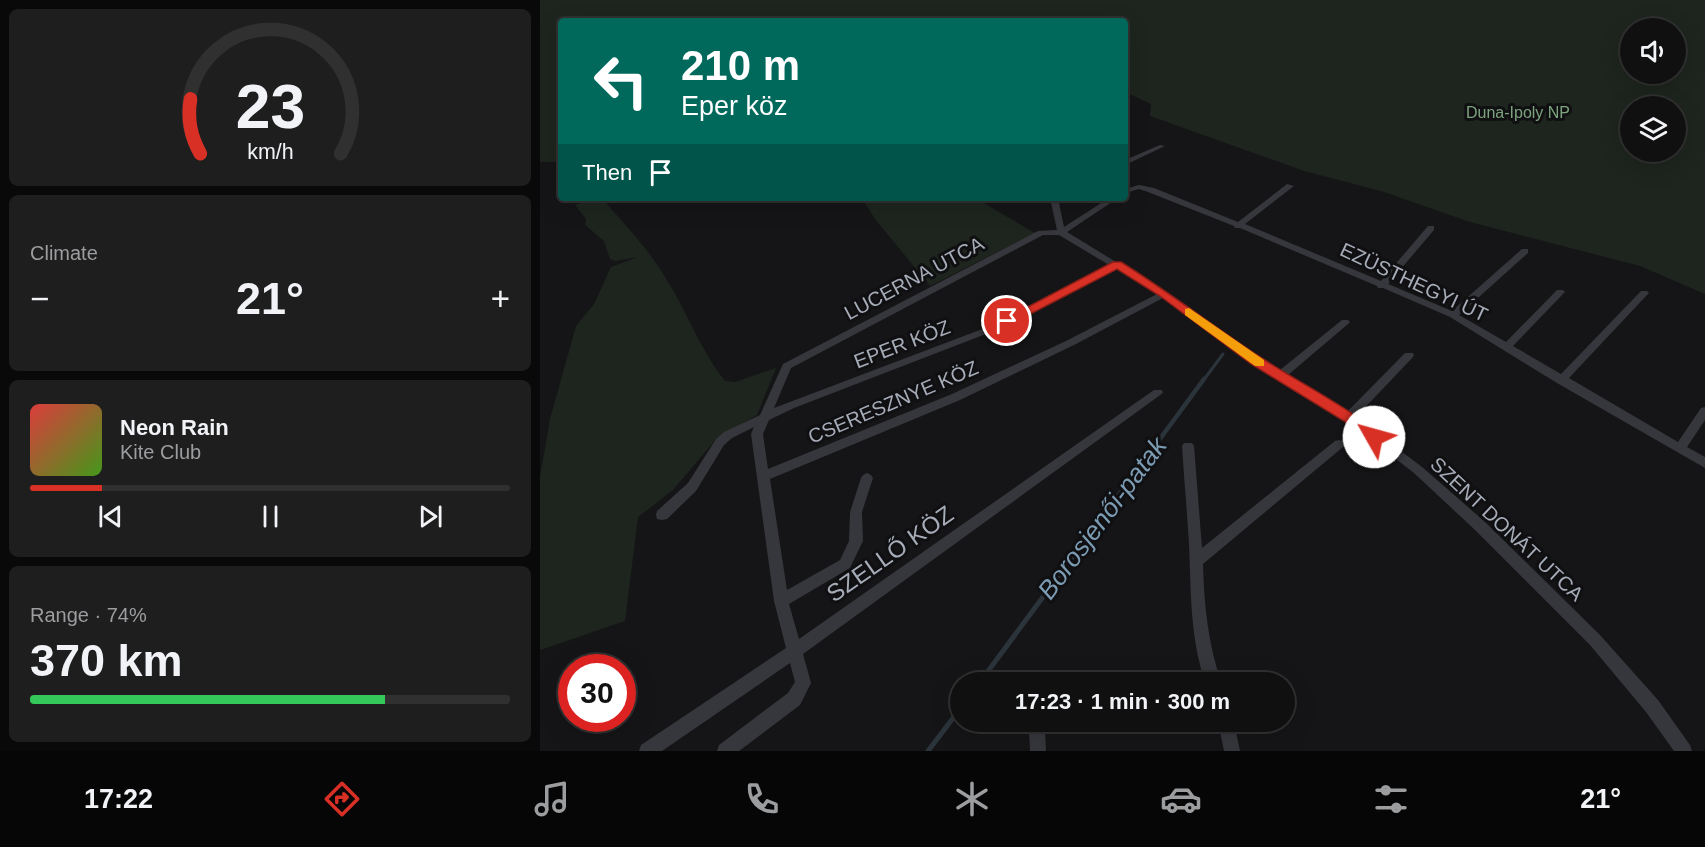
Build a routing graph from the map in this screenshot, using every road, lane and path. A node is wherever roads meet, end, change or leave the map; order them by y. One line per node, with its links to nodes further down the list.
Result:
1 (1162, 146): 2 (street)
2 (1128, 162)
3 (1290, 186): 7 (street)
4 (1128, 191): 7 (street, EZÜSTHEGYI ÚT)
5 (1055, 201): 9 (street)
6 (1109, 201): 9 (street)
7 (1238, 226): 12 (street, EZÜSTHEGYI ÚT)
8 (1431, 228): 12 (street)
9 (1061, 232): 11 (street, SZENT DONÁT UTCA); 25 (street, LUCERNA UTCA)
10 (1525, 251): 16 (street)
11 (1117, 264): 15 (street, SZENT DONÁT UTCA); 25 (street, EPER KÖZ)
12 (1381, 286): 16 (street, EZÜSTHEGYI ÚT)
13 (1560, 292): 18 (street)
14 (1644, 293): 21 (street)
15 (1164, 294): 20 (street, SZENT DONÁT UTCA); 30 (street, CSERESZNYE KÖZ)
16 (1453, 315): 18 (street, EZÜSTHEGYI ÚT)
17 (1345, 322): 20 (street)
18 (1506, 346): 21 (street, EZÜSTHEGYI ÚT)
19 (1409, 355): 24 (street)
20 (1279, 376): 24 (street, SZENT DONÁT UTCA)
21 (1561, 380): 28 (street, EZÜSTHEGYI ÚT)
22 (1158, 393): 35 (street, SZELLŐ KÖZ)
23 (1705, 411): 28 (street)
24 (1349, 417): 43 (street, SZENT DONÁT UTCA)
25 (762, 419): 30 (street); 32 (street, EPER KÖZ)
26 (1339, 444): 33 (street)
27 (1188, 446): 33 (street)
28 (1680, 448): 29 (street, EZÜSTHEGYI ÚT)
29 (1705, 463)
30 (763, 476): 34 (street)
31 (867, 478): 34 (street)
32 (662, 515)
33 (1196, 561): 36 (street)
34 (781, 601): 35 (street)
35 (793, 652): 39 (street, SZELLŐ KÖZ); 40 (street)
36 (1210, 672)
37 (1037, 732): 41 (street)
38 (1228, 732): 42 (street)
39 (647, 751)
40 (725, 751)
41 (1038, 751)
42 (1232, 751)
43 (1684, 751)

